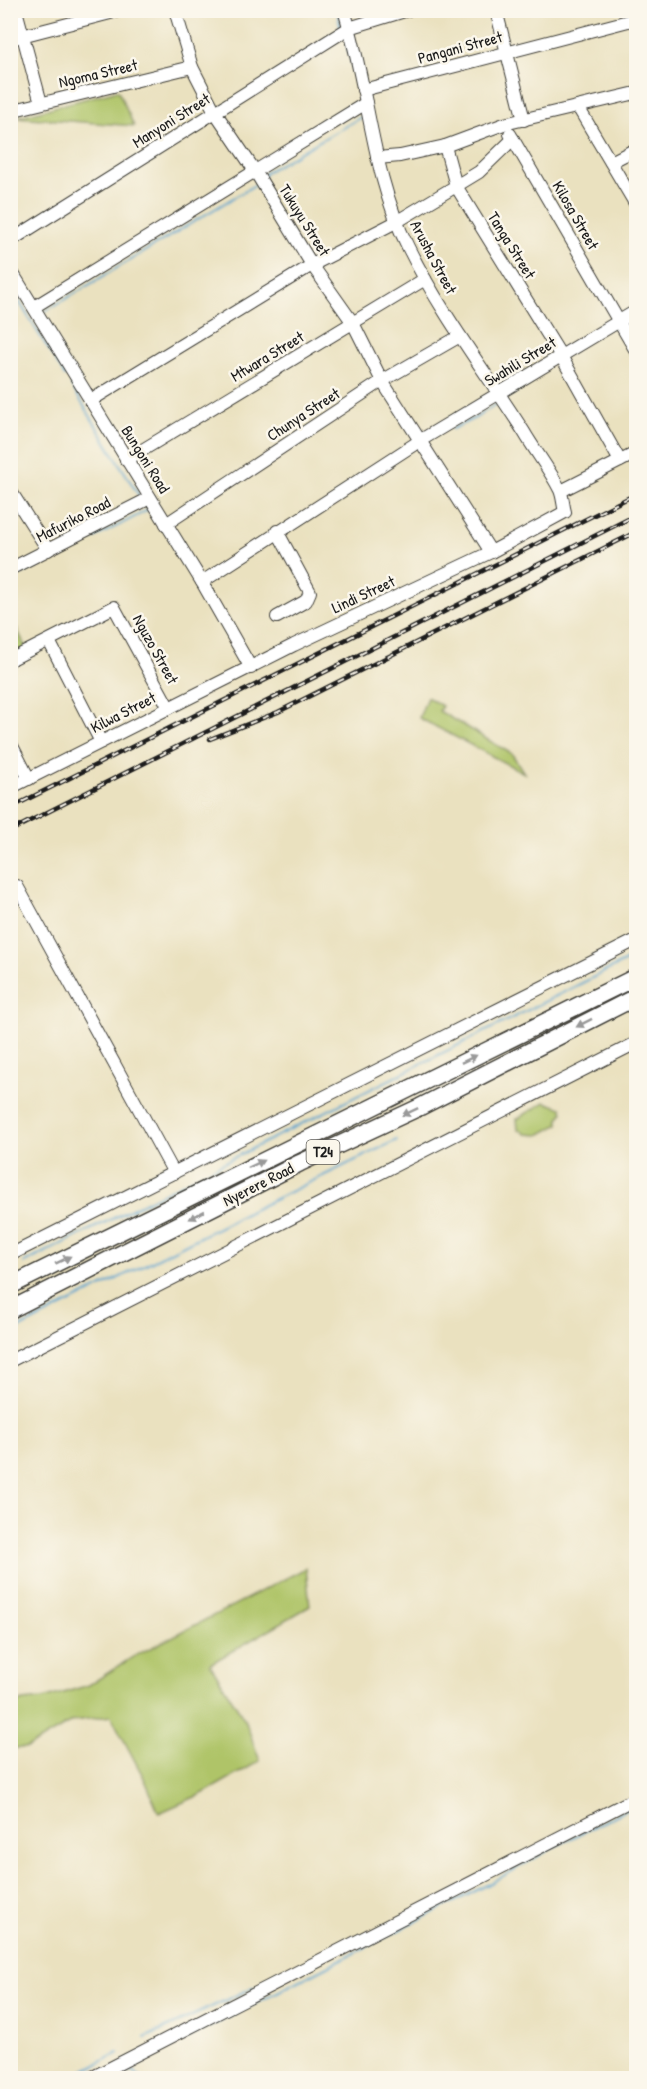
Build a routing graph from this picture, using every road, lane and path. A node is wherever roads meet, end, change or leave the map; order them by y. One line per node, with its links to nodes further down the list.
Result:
1 (16, 10): 9 (street)
2 (122, 10): 9 (street)
3 (175, 10): 11 (street, Tukuyu Street)
4 (344, 10): 8 (street, Arusha Street)
5 (408, 10): 8 (street)
6 (496, 10): 10 (street)
7 (636, 19): 10 (street, Pangani Street)
8 (349, 28): 13 (street, Arusha Street); 17 (street, Manyoni Street)
9 (16, 38): 14 (street)
10 (506, 52): 13 (street, Pangani Street); 18 (street)
11 (192, 67): 14 (street, Ngoma Street); 17 (street, Tukuyu Street)
12 (636, 93): 15 (street)
13 (364, 97): 23 (street, Arusha Street); 25 (street, Pangani Street)
14 (41, 103): 16 (street, Ngoma Street)
15 (578, 107): 18 (street); 24 (street)
16 (10, 111)
17 (215, 112): 25 (street, Tukuyu Street); 29 (street, Manyoni Street)
18 (524, 120): 19 (street)
19 (504, 124): 20 (street, Kilosa Street); 21 (street)
20 (513, 139): 26 (street); 35 (street, Kilosa Street)
21 (445, 146): 23 (street); 26 (street, Tanga Street)
22 (636, 149): 24 (street)
23 (377, 158): 28 (street, Arusha Street)
24 (611, 162): 27 (street)
25 (255, 171): 30 (street, Tukuyu Street); 33 (street, Pangani Street)
26 (456, 186): 28 (street); 39 (street, Tanga Street)
27 (636, 205)
28 (396, 222): 30 (street); 32 (street, Arusha Street)
29 (10, 241)
30 (312, 265): 36 (street, Tukuyu Street); 42 (street)
31 (10, 269): 33 (street, Bungoni Road)
32 (425, 279): 36 (street, Mtwara Street); 37 (street, Arusha Street)
33 (34, 307): 42 (street, Bungoni Road)
34 (636, 311): 35 (street, Swahili Street)
35 (619, 321): 38 (street, Kilosa Street); 39 (street, Swahili Street)
36 (353, 323): 40 (street, Tukuyu Street); 45 (street, Mtwara Street)
37 (460, 336): 40 (street, Chunya Street); 41 (street, Arusha Street)
38 (636, 351)
39 (561, 356): 41 (street, Swahili Street); 46 (street, Tanga Street)
40 (382, 381): 43 (street, Tukuyu Street); 50 (street, Chunya Street)
41 (499, 393): 43 (street, Swahili Street); 48 (street, Arusha Street)
42 (90, 400): 45 (street, Bungoni Road)
43 (421, 440): 51 (street); 53 (street, Tukuyu Street)
44 (636, 453): 46 (street)
45 (126, 460): 49 (street, Bungoni Road)
46 (620, 461): 48 (street)
47 (10, 490): 52 (street)
48 (561, 491): 53 (street, Lindi Street)
49 (150, 498): 50 (street, Bungoni Road); 52 (street, Mafuriko Road)
50 (166, 524): 55 (street, Bungoni Road)
51 (277, 531): 55 (street); 56 (street)
52 (48, 550): 54 (street, Mafuriko Road)
53 (491, 552): 59 (street, Lindi Street)
54 (10, 569)
55 (202, 582): 59 (street, Bungoni Road)
56 (277, 617)
57 (49, 641): 58 (street); 60 (street, Nguzo Street); 62 (street)
58 (10, 660)
59 (251, 668): 60 (street, Kilwa Street)
60 (169, 708): 62 (street, Kilwa Street)
61 (10, 742): 63 (street)
62 (101, 742): 63 (street, Kilwa Street)
63 (29, 778): 64 (street, Kilwa Street)
64 (10, 788)
65 (16, 886): 70 (street)
66 (636, 940): 70 (street)
67 (636, 976): 72 (highway, Nyerere Road / T24, one-way to 67)
68 (636, 997): 73 (highway, Nyerere Road / T24, one-way to 73)
69 (636, 1043): 74 (street)
70 (174, 1173): 71 (street)
71 (10, 1255)
72 (10, 1286)
73 (10, 1310)
74 (10, 1361)
75 (636, 1798): 76 (street)
76 (91, 2079)

